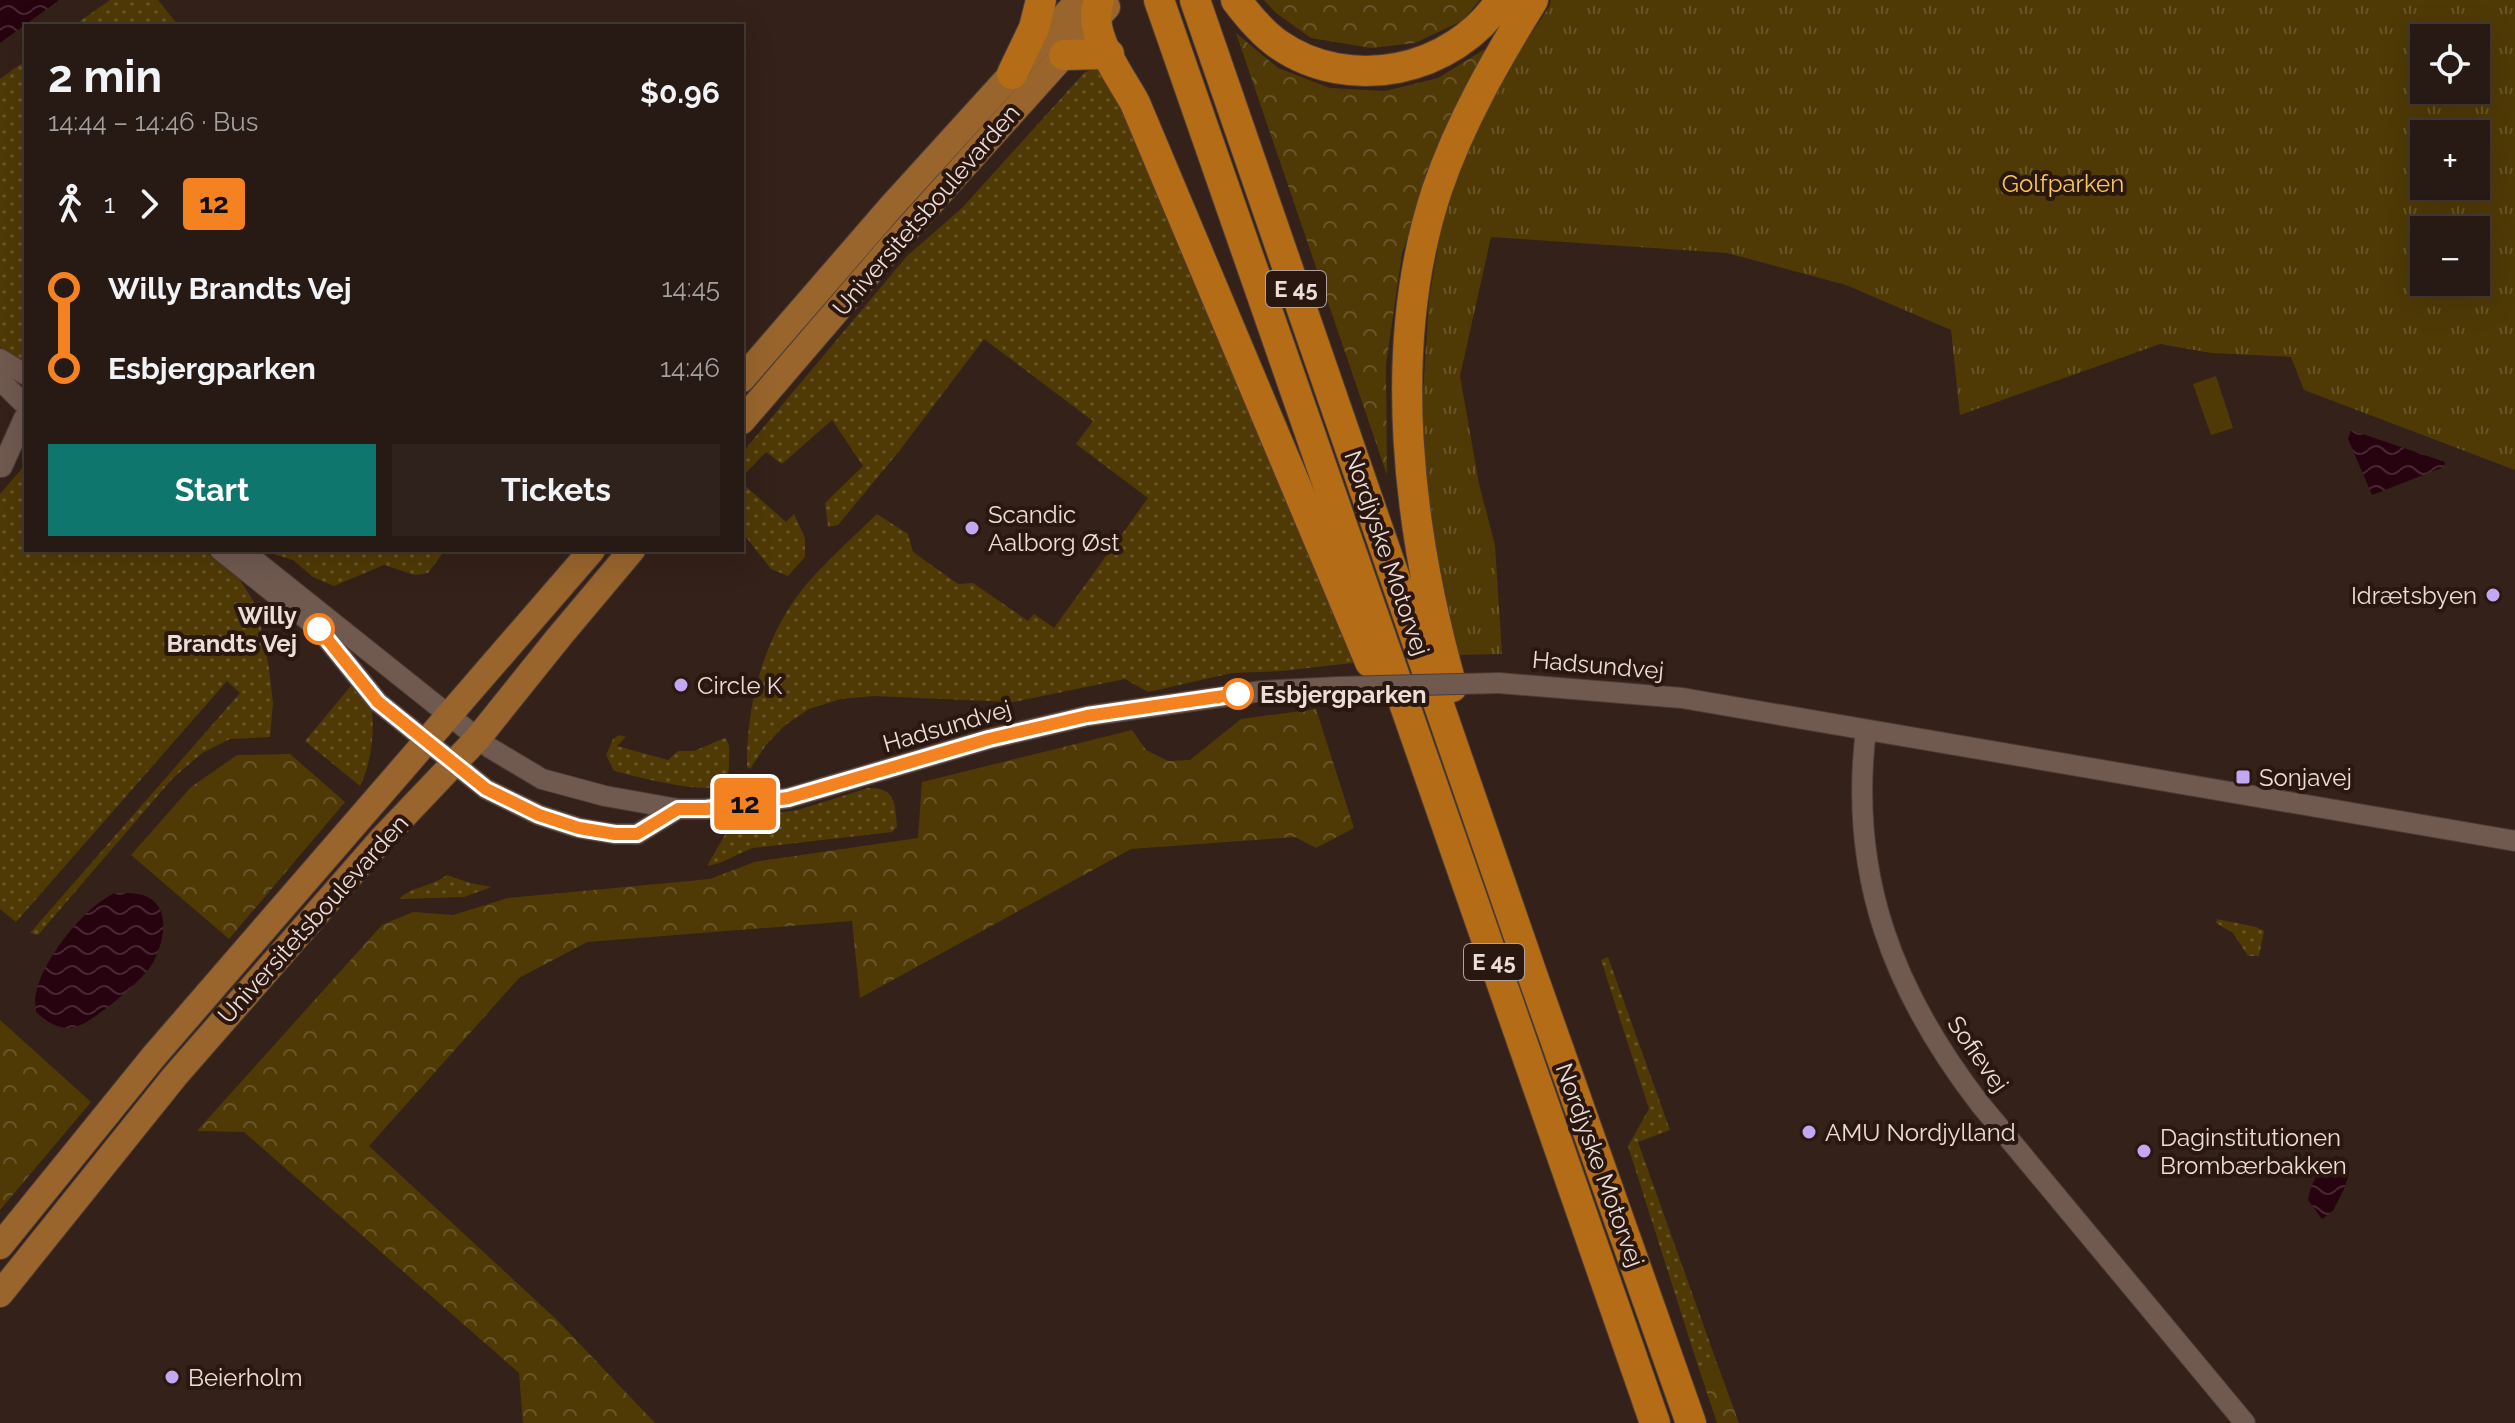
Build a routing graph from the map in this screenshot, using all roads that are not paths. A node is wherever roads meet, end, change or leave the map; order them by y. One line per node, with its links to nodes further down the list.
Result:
1 (1041, 0): 10 (highway)
2 (1159, 0): 32 (highway, Nordjyske Motorvej / E 45)
3 (1195, 0): 31 (highway, Nordjyske Motorvej / E 45)
4 (1236, 0): 5 (highway)
5 (1501, 0)
6 (1533, 0): 31 (highway)
7 (1098, 4): 8 (highway); 9 (main road, Universitetsboulevarden); 10 (main road, Universitetsboulevarden)
8 (1109, 54): 9 (highway); 32 (highway)
9 (1064, 55): 17 (main road, Universitetsboulevarden)
10 (1012, 74): 13 (main road, Universitetsboulevarden)
11 (0, 359): 12 (street)
12 (24, 374)
13 (744, 377)
14 (0, 380): 15 (street)
15 (24, 407)
16 (24, 410): 19 (street)
17 (744, 419)
18 (24, 445): 19 (street)
19 (1, 468)
20 (223, 552): 27 (street, Hadsundvej)
21 (245, 552): 24 (street, Hadsundvej)
22 (590, 552): 24 (main road, Universitetsboulevarden)
23 (630, 552): 26 (main road, Universitetsboulevarden)
24 (449, 714): 26 (street, Hadsundvej); 27 (main road, Universitetsboulevarden)
25 (1866, 730): 29 (street, Hadsundvej, bridge); 30 (street, Hadsundvej); 37 (street, Sofievej)
26 (478, 738): 28 (main road, Universitetsboulevarden); 29 (street, Hadsundvej)
27 (426, 741): 28 (street, Hadsundvej); 33 (main road, Universitetsboulevarden)
28 (455, 765): 29 (street, Hadsundvej); 34 (main road, Universitetsboulevarden)
29 (678, 809)
30 (2515, 841)
31 (1532, 974): 36 (highway, Nordjyske Motorvej / E 45)
32 (1586, 1228): 35 (highway, Nordjyske Motorvej / E 45)
33 (0, 1246)
34 (0, 1294)
35 (1655, 1423)
36 (1691, 1423)
37 (2245, 1423)

